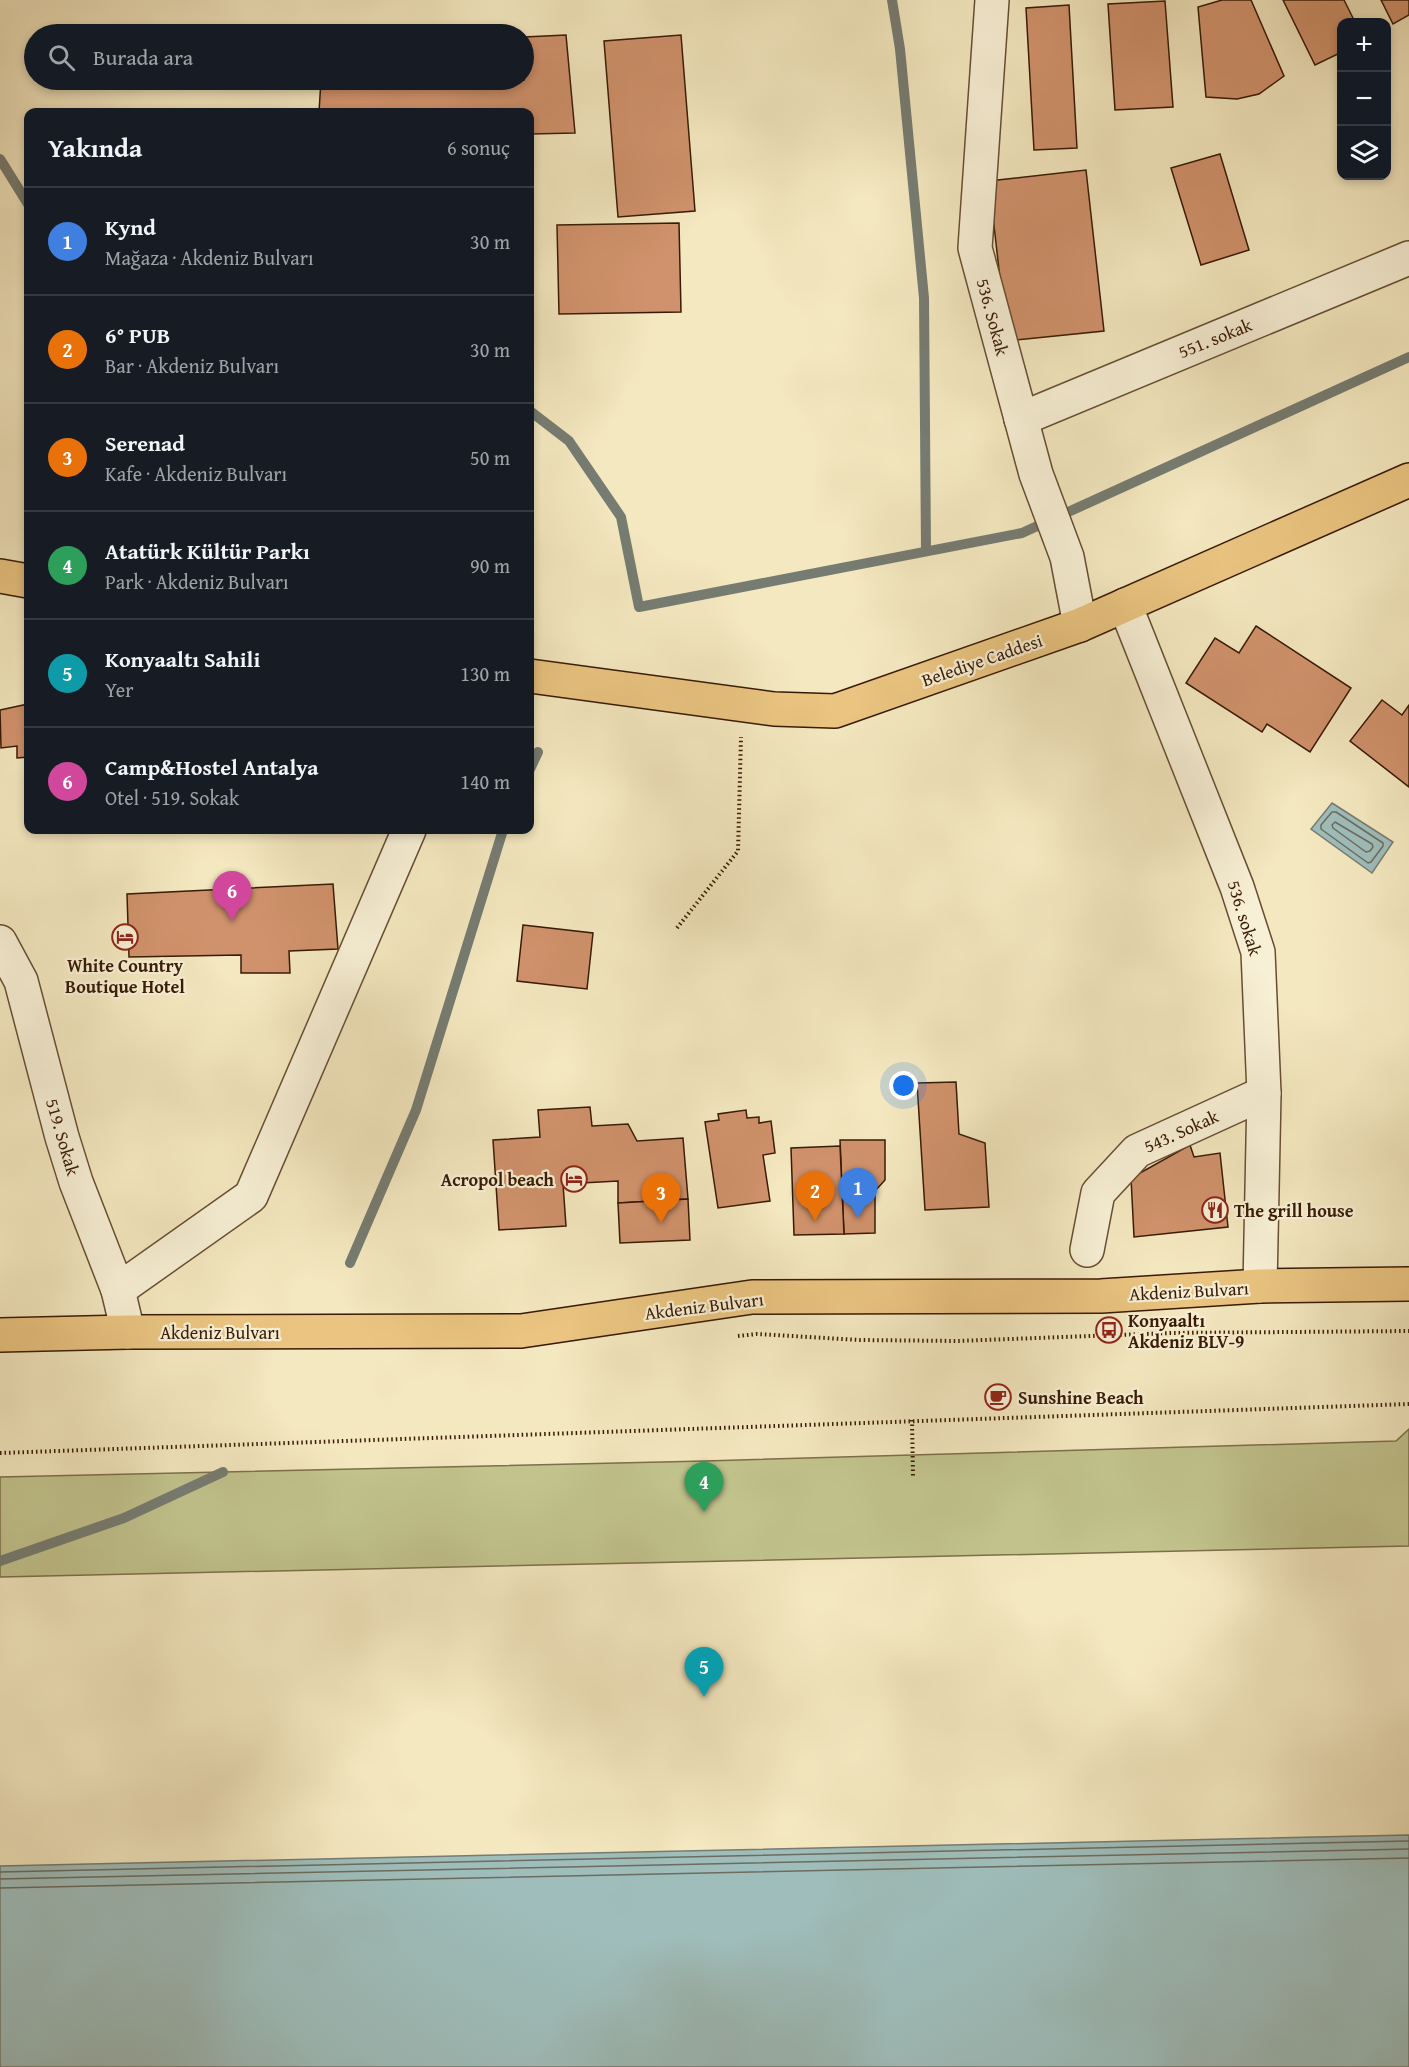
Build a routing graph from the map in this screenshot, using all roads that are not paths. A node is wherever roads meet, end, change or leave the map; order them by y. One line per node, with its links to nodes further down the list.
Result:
1 (992, 0): 3 (street, 536. Sokak)
2 (1409, 258): 3 (street, 551. sokak)
3 (1021, 419): 8 (street, 536. Sokak)
4 (1409, 480): 7 (main road, Belediye Caddesi)
5 (0, 576): 6 (main road)
6 (24, 580)
7 (1125, 605): 8 (main road, Belediye Caddesi); 12 (street, 536. sokak)
8 (1080, 625): 9 (main road, Belediye Caddesi)
9 (534, 677)
10 (407, 834): 16 (street)
11 (0, 942): 16 (street, 519. Sokak)
12 (1264, 1093): 13 (street, 543. Sokak); 15 (street, 536. sokak)
13 (1087, 1250)
14 (1409, 1284): 15 (main road, Akdeniz Bulvarı)
15 (1260, 1286): 17 (main road, Akdeniz Bulvarı)
16 (118, 1290): 17 (street, 519. Sokak)
17 (128, 1332): 18 (main road, Akdeniz Bulvarı)
18 (0, 1335)

